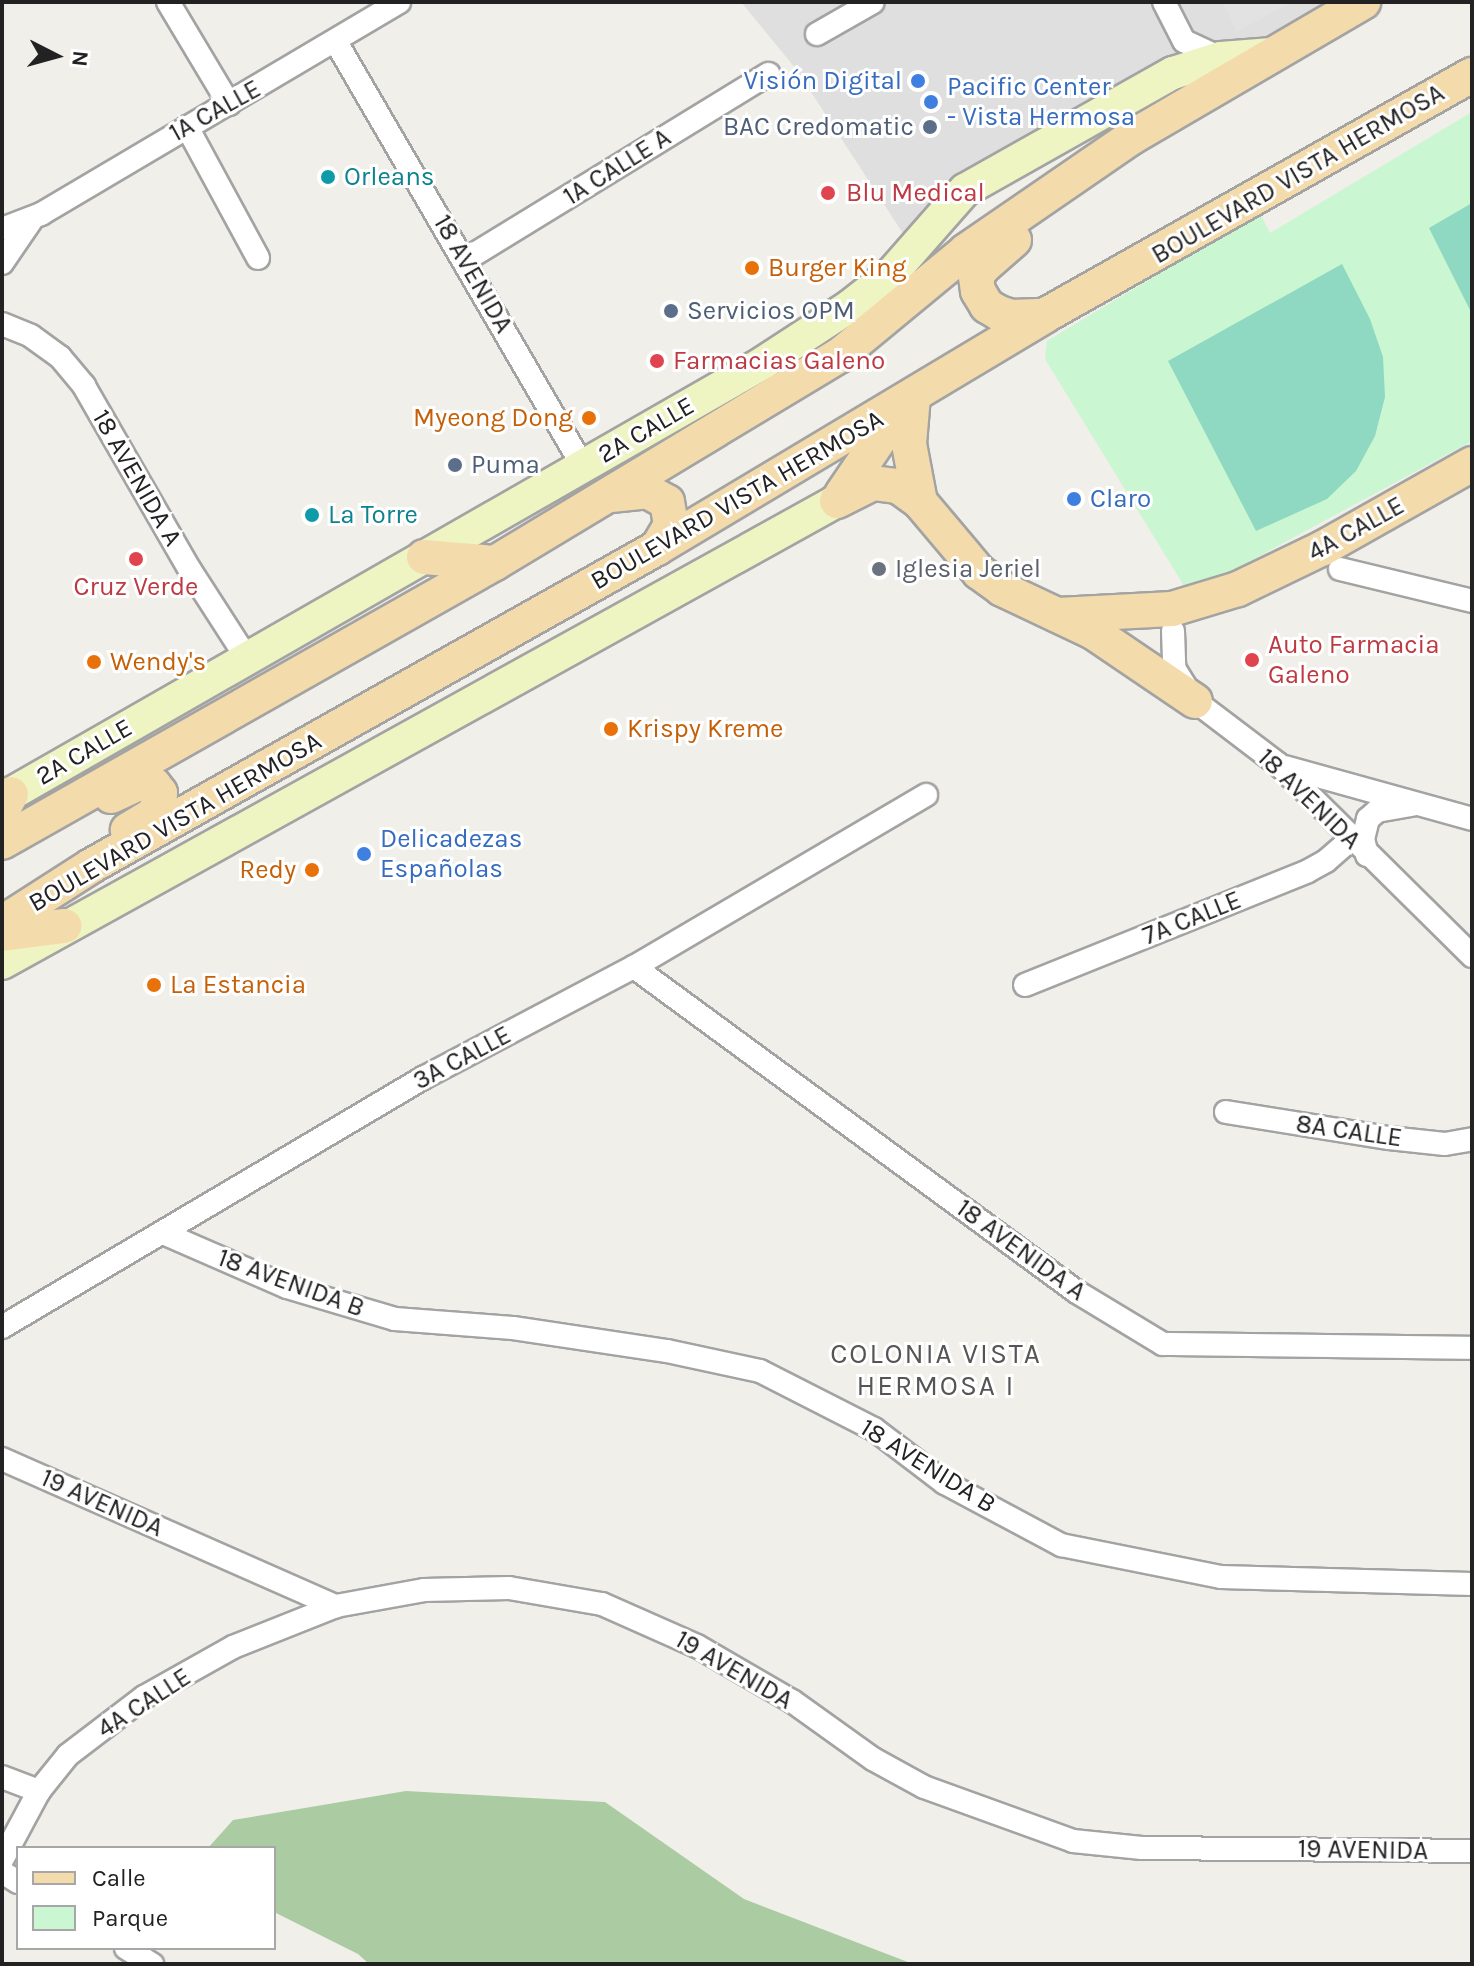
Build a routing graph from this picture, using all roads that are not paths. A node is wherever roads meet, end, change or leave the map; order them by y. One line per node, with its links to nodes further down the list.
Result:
1 (168, 2): 14 (street)
2 (399, 2): 8 (street, 1A CALLE)
3 (873, 2): 6 (street)
4 (1164, 2): 7 (street)
5 (1363, 2): 9 (main road)
6 (817, 34)
7 (1184, 41): 10 (street); 11 (street)
8 (336, 42): 14 (street, 1A CALLE); 20 (street, 18 AVENIDA)
9 (1272, 54): 10 (street, 2A CALLE); 16 (main road)
10 (1221, 58): 11 (street, 2A CALLE)
11 (1173, 73): 26 (street, 2A CALLE)
12 (768, 74): 20 (street, 1A CALLE A)
13 (1472, 75): 22 (main road, BOULEVARD VISTA HERMOSA)
14 (229, 104): 15 (street, 1A CALLE)
15 (187, 127): 17 (street, 1A CALLE); 19 (street)
16 (1132, 137): 22 (main road); 27 (main road)
17 (32, 219): 18 (street, 1A CALLE); 21 (street, 1A CALLE)
18 (2, 229)
19 (258, 258)
20 (465, 260): 26 (street, 18 AVENIDA)
21 (2, 263)
22 (1044, 316): 24 (main road, BOULEVARD VISTA HERMOSA)
23 (2, 324): 40 (street, 18 AVENIDA A)
24 (909, 399): 28 (main road); 29 (main road); 30 (main road, BOULEVARD VISTA HERMOSA)
25 (1472, 464): 34 (main road, 4A CALLE)
26 (583, 466): 31 (street, 2A CALLE)
27 (604, 497): 30 (main road); 32 (main road)
28 (837, 501): 29 (main road); 53 (street)
29 (920, 502): 37 (main road)
30 (657, 548): 51 (main road, BOULEVARD VISTA HERMOSA)
31 (424, 557): 32 (main road); 40 (street, 2A CALLE)
32 (495, 563): 45 (main road)
33 (1340, 569): 36 (street)
34 (1238, 589): 35 (main road, 4A CALLE); 38 (main road, 4A CALLE)
35 (1205, 600): 37 (main road, 4A CALLE); 38 (main road)
36 (1472, 601)
37 (1058, 615): 39 (main road)
38 (1173, 631): 39 (main road, 4A CALLE); 41 (street, 18 AVENIDA)
39 (1093, 632): 41 (main road)
40 (246, 657): 44 (street, 2A CALLE)
41 (1195, 701): 42 (street, 18 AVENIDA)
42 (1278, 764): 46 (street); 48 (street, 18 AVENIDA)
43 (926, 795): 57 (street, 3A CALLE)
44 (5, 802)
45 (67, 804): 49 (main road); 51 (main road)
46 (1414, 805): 47 (street); 50 (street)
47 (1472, 819)
48 (1352, 838): 50 (street, 18 AVENIDA); 58 (street, 7A CALLE)
49 (2, 842)
50 (1367, 856): 55 (street, 18 AVENIDA)
51 (45, 895): 52 (main road, BOULEVARD VISTA HERMOSA)
52 (2, 923)
53 (64, 926): 54 (main road); 56 (street)
54 (2, 934)
55 (1472, 956)
56 (2, 963)
57 (634, 967): 61 (street, 3A CALLE); 63 (street, 18 AVENIDA A)
58 (1025, 985)
59 (1226, 1112): 60 (street, 8A CALLE)
60 (1472, 1139)
61 (163, 1233): 62 (street, 3A CALLE); 65 (street, 18 AVENIDA B)
62 (2, 1327)
63 (1472, 1348)
64 (2, 1459): 66 (street, 19 AVENIDA)
65 (1472, 1584)
66 (336, 1606): 68 (street, 4A CALLE); 69 (street, 19 AVENIDA)
67 (2, 1777): 68 (street)
68 (39, 1791): 70 (street, 4A CALLE)
69 (1472, 1851)
70 (2, 1860)
71 (129, 1950): 72 (street)
72 (152, 1964)

